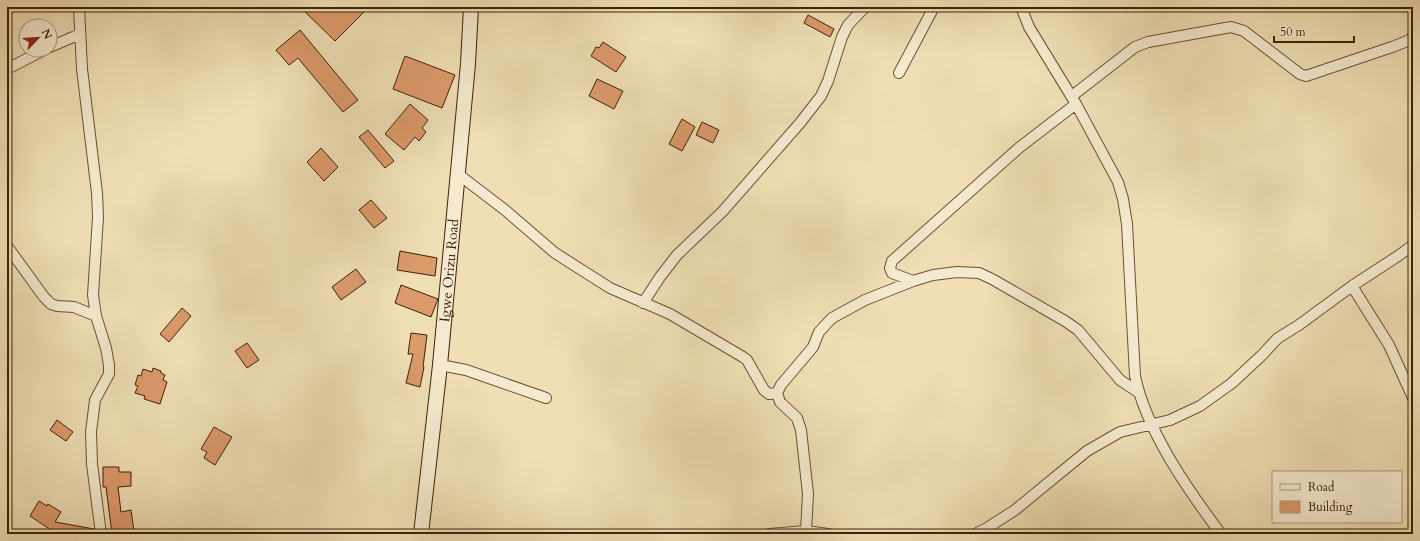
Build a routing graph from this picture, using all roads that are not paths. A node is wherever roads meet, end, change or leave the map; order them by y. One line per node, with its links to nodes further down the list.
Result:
1 (79, 7): 6 (street)
2 (471, 7): 13 (main road, Igwe Orizu Road)
3 (865, 7): 18 (street)
4 (934, 7): 11 (street)
5 (1021, 7): 12 (street)
6 (80, 34): 8 (street); 19 (street)
7 (1413, 36): 12 (street)
8 (58, 44)
9 (28, 58): 10 (street)
10 (7, 69)
11 (899, 73)
12 (1074, 100): 16 (street); 21 (street)
13 (458, 174): 18 (street); 20 (main road, Igwe Orizu Road)
14 (1413, 245): 17 (street)
15 (7, 246): 19 (street)
16 (913, 281): 21 (street); 22 (street)
17 (1352, 286): 24 (street); 25 (street)
18 (644, 303): 22 (street)
19 (96, 316): 27 (street)
20 (440, 365): 23 (street); 28 (main road, Igwe Orizu Road)
21 (1138, 392): 25 (street)
22 (777, 393): 26 (street)
23 (546, 398)
24 (1413, 398)
25 (1152, 425): 31 (street); 32 (street)
26 (806, 531): 29 (street); 30 (street)
27 (101, 534)
28 (421, 534)
29 (769, 534)
30 (828, 534)
31 (975, 534)
32 (1220, 534)

